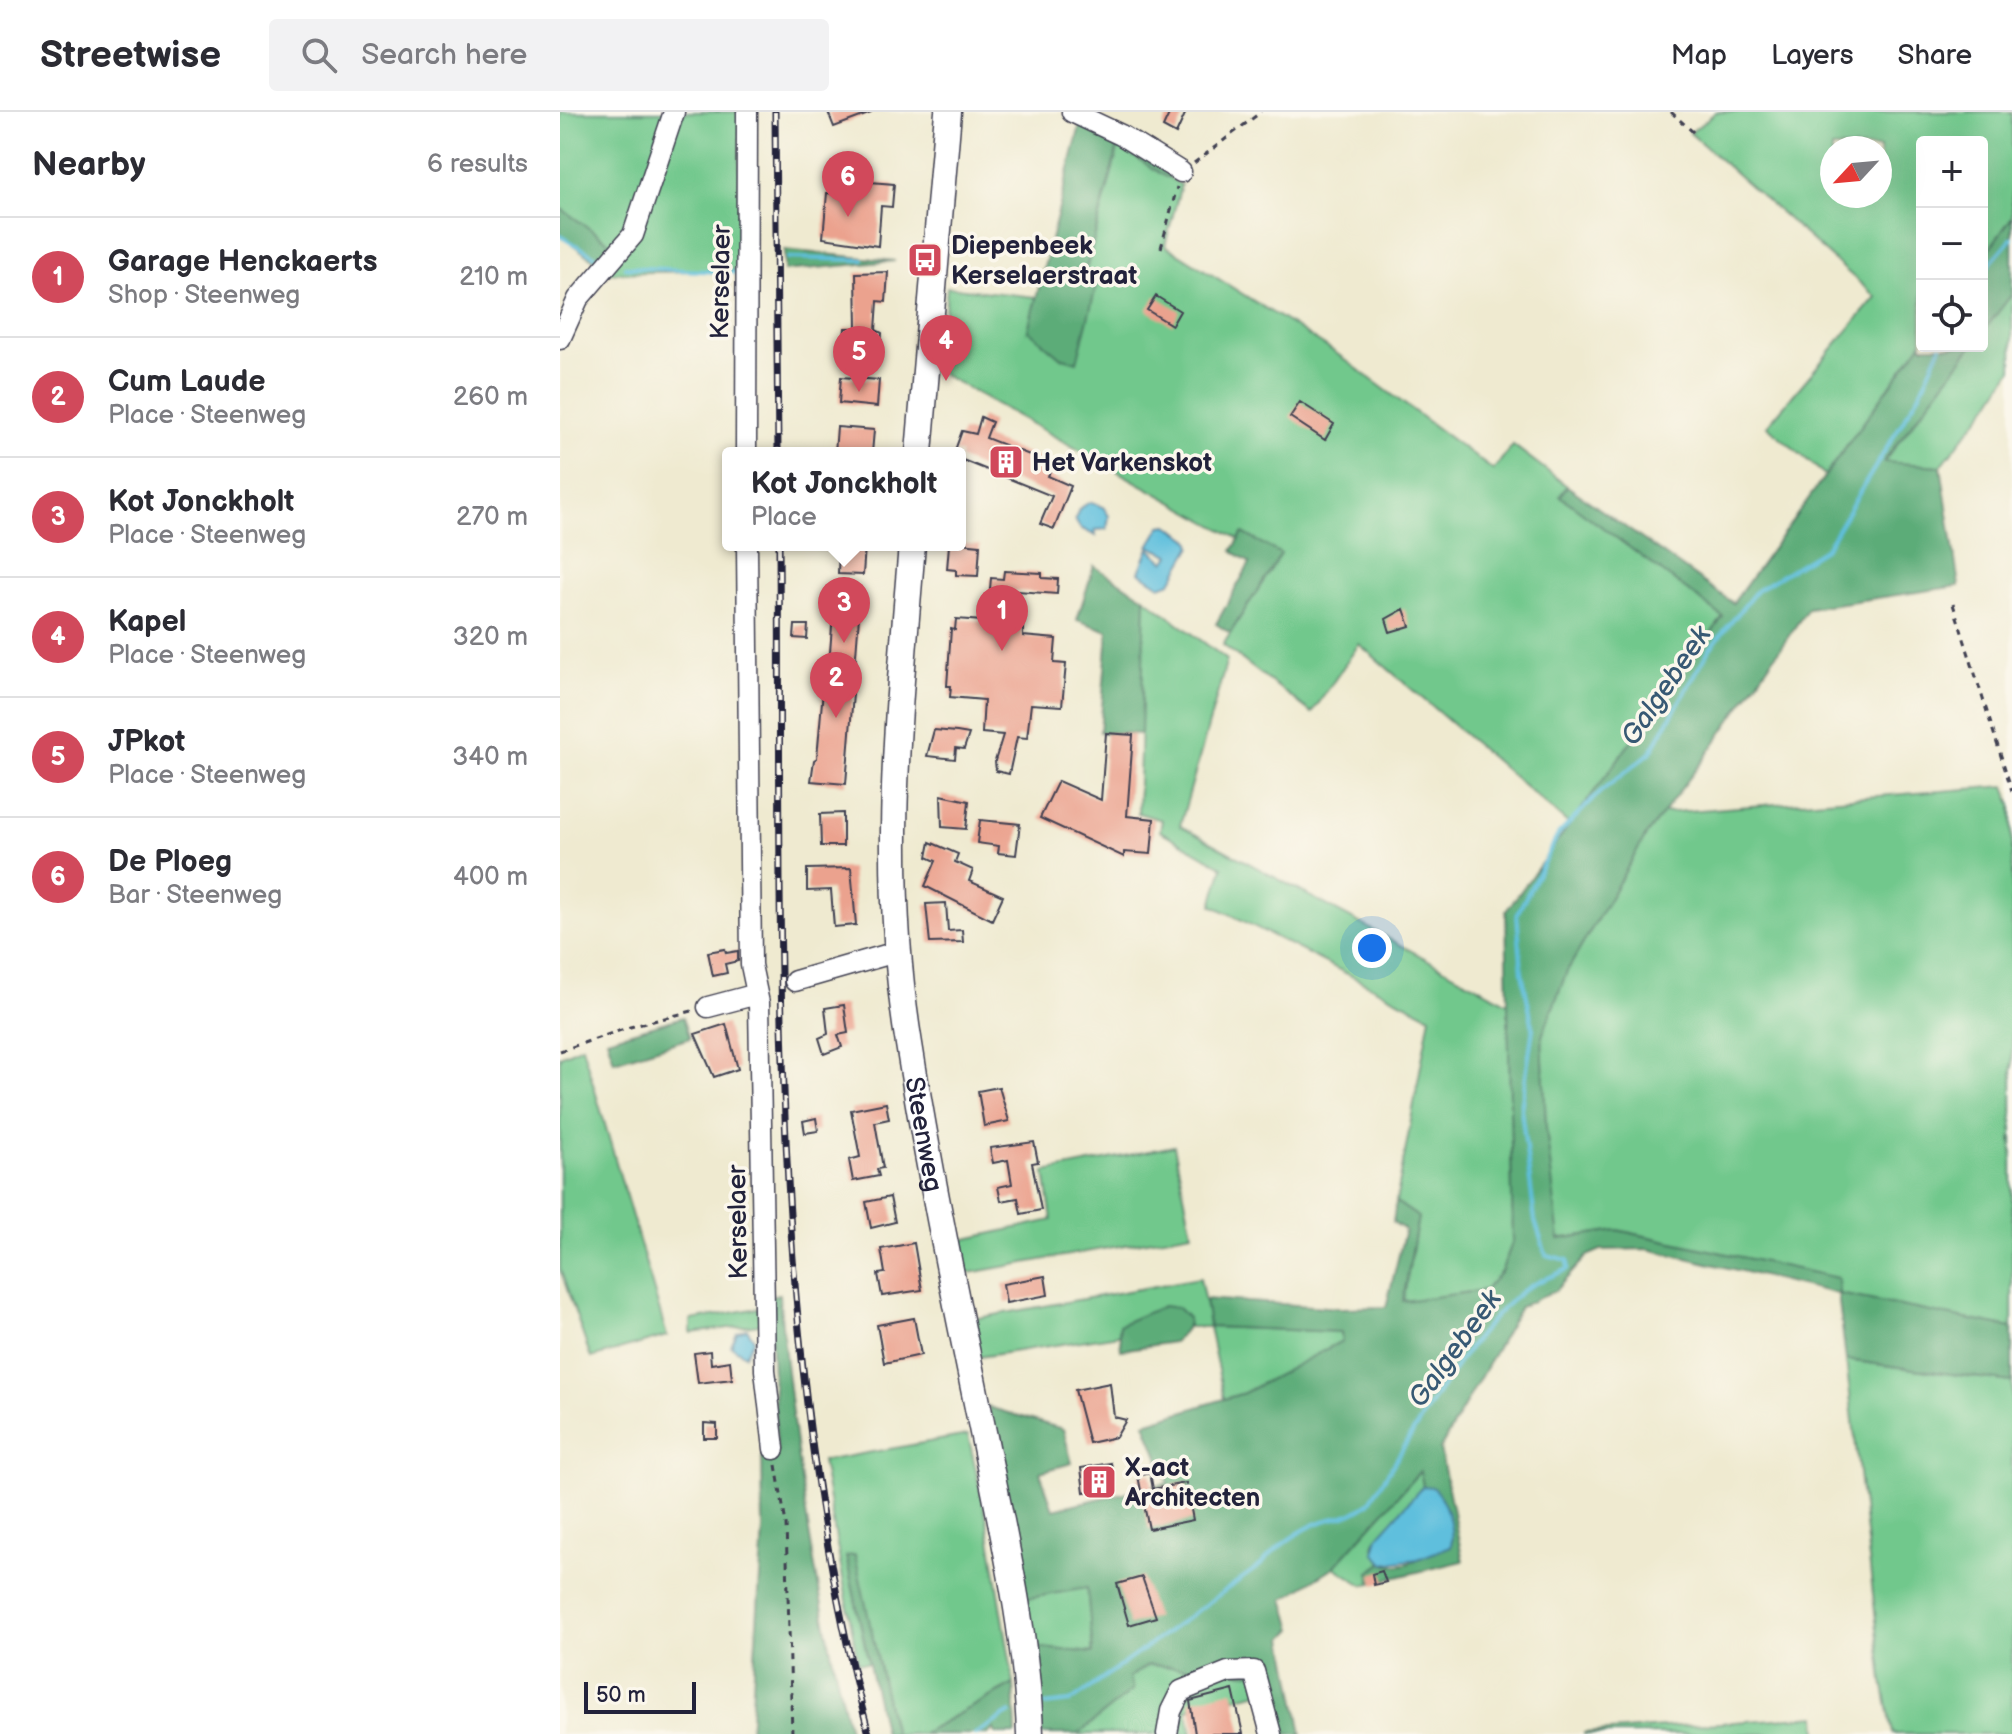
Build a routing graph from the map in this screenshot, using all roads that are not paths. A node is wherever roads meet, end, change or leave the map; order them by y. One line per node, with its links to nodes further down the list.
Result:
1 (674, 112): 6 (street)
2 (747, 112): 7 (street, Kerselaer)
3 (948, 112): 8 (main road)
4 (1072, 112): 5 (street)
5 (1181, 172)
6 (560, 339)
7 (746, 447)
8 (920, 447)
9 (747, 551): 13 (street, Kerselaer)
10 (911, 551): 11 (main road, Steenweg)
11 (896, 952): 12 (street); 16 (main road, Steenweg)
12 (795, 981)
13 (757, 994): 14 (street); 15 (street, Kerselaer)
14 (708, 1007)
15 (774, 1449)
16 (1030, 1725)
17 (1167, 1734): 18 (street)
18 (1271, 1734)

